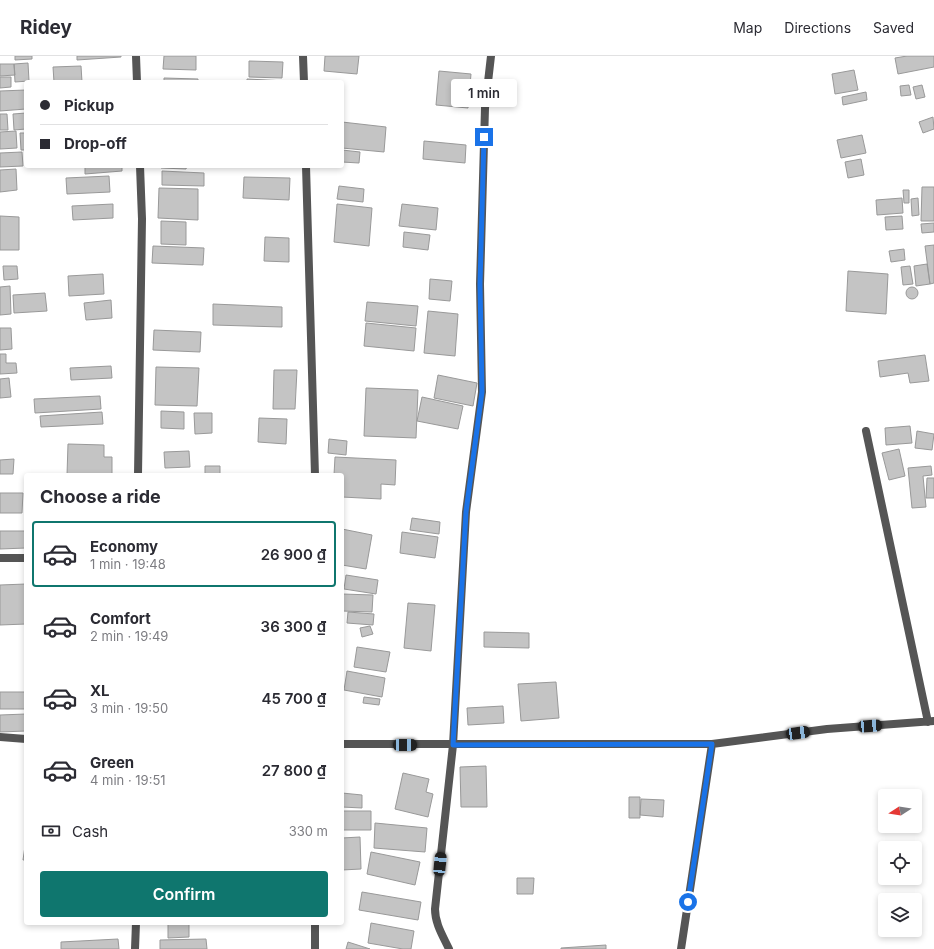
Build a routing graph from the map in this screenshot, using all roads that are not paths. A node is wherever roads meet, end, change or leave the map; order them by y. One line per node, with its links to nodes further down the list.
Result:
1 (136, 56): 4 (street)
2 (303, 56): 5 (street)
3 (491, 56): 18 (street)
4 (137, 80)
5 (304, 80)
6 (140, 168): 9 (street)
7 (306, 168): 10 (street)
8 (866, 431): 13 (street)
9 (138, 473)
10 (315, 473)
11 (0, 558): 12 (street)
12 (24, 558)
13 (931, 722): 17 (street)
14 (0, 737): 15 (street)
15 (24, 739)
16 (344, 744): 18 (street)
17 (712, 744): 18 (street); 24 (street)
18 (453, 745): 23 (street)
19 (136, 925): 21 (street)
20 (315, 925): 22 (street)
21 (135, 949)
22 (315, 949)
23 (449, 949)
24 (681, 949)

